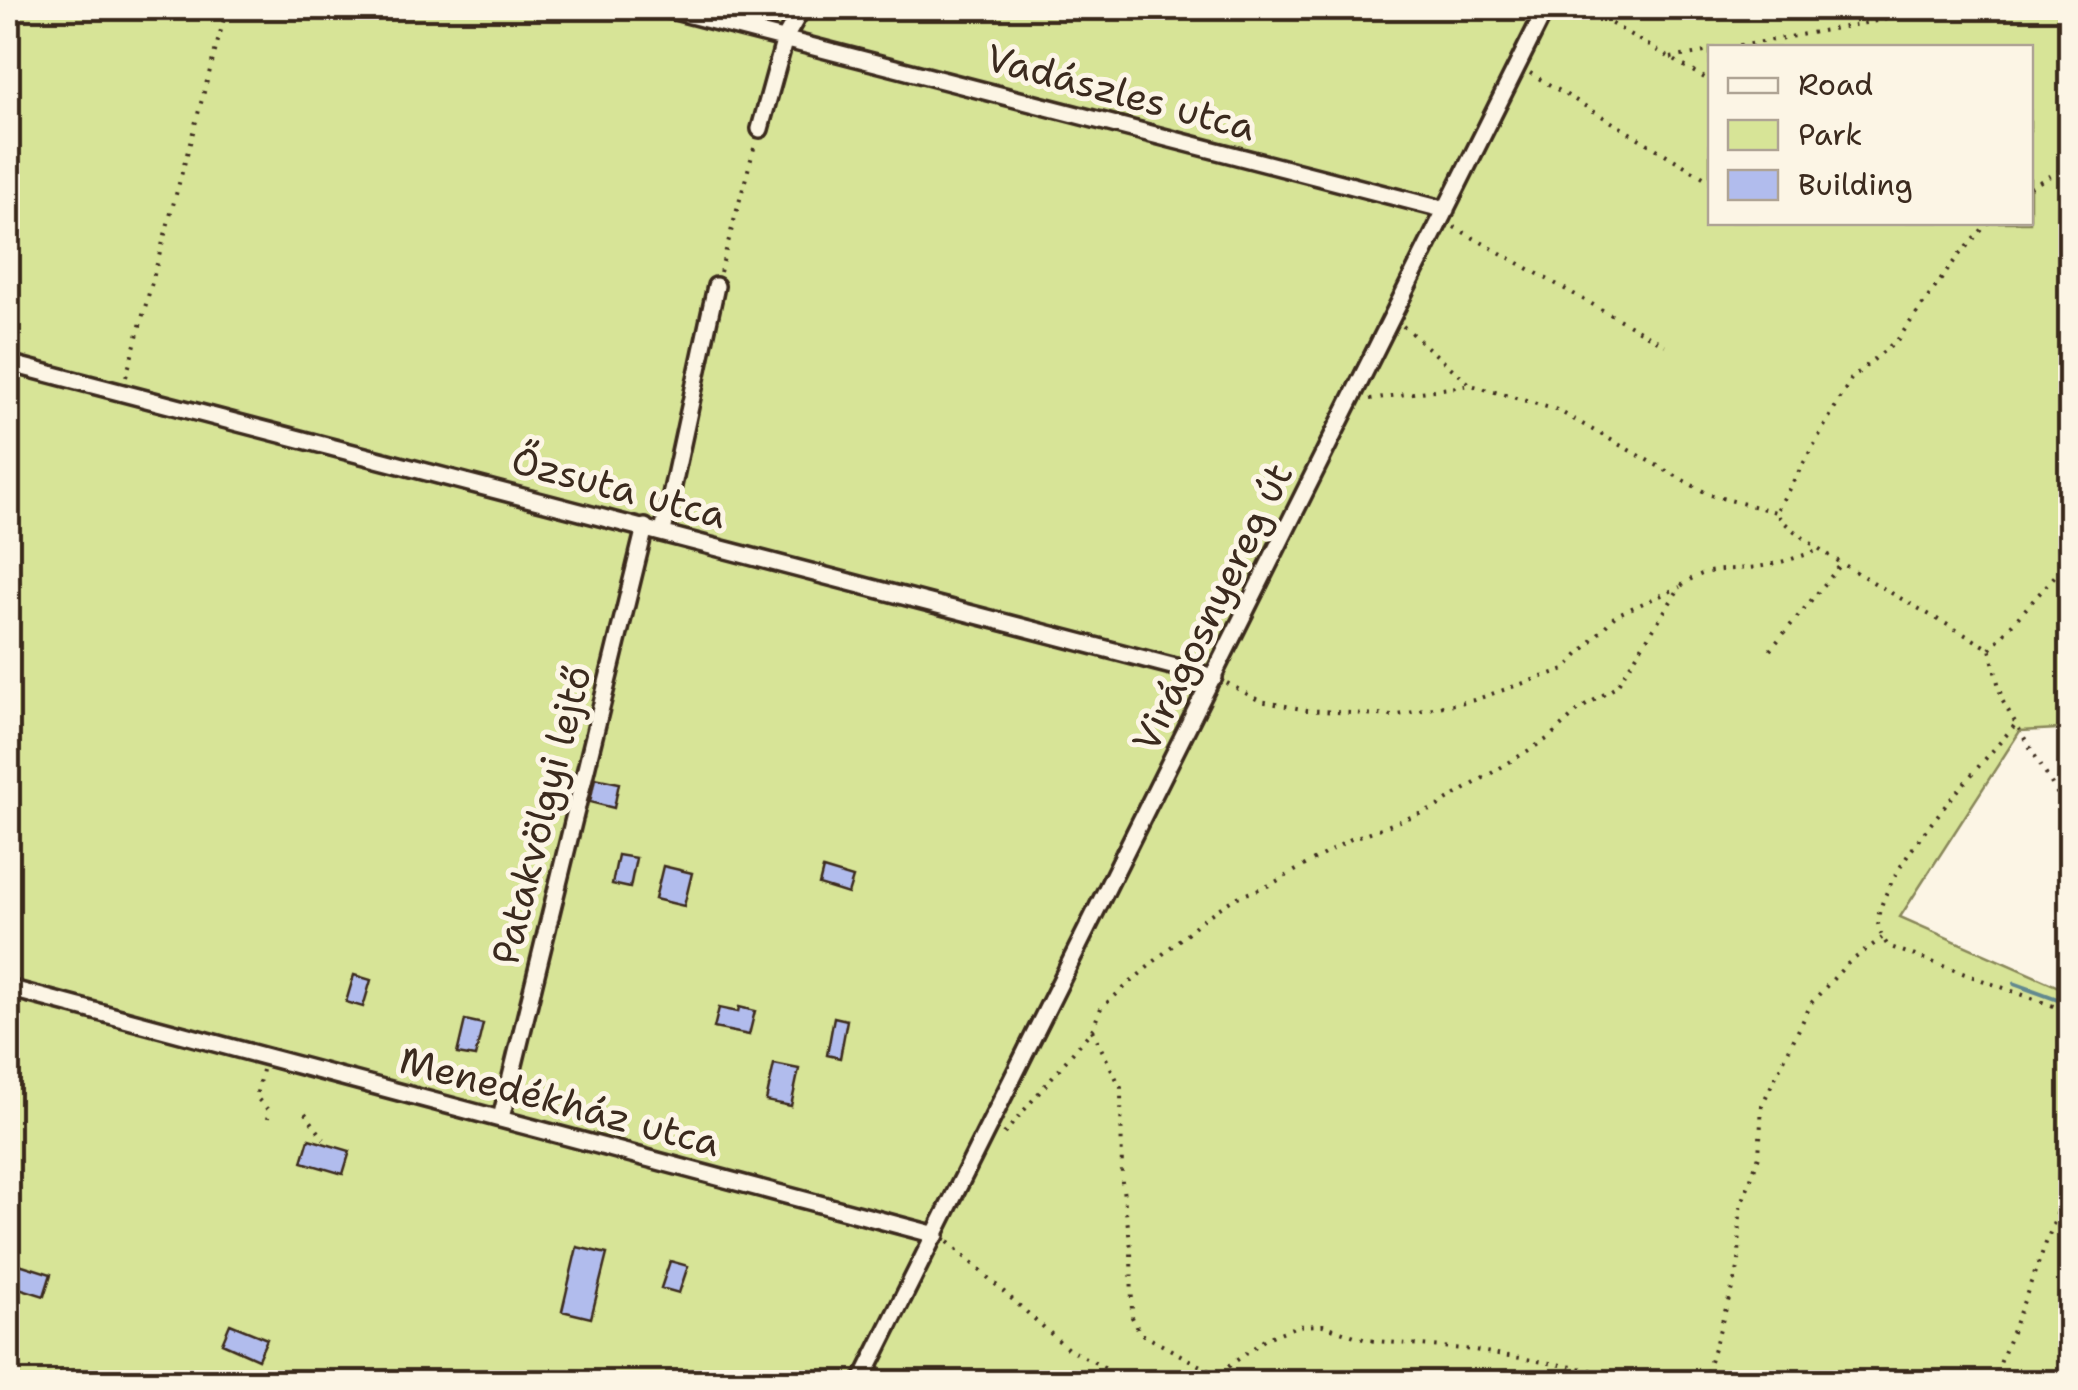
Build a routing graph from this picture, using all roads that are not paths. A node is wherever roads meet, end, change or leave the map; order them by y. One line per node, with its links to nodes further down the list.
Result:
1 (664, 8): 4 (street, Vadászles utca)
2 (802, 8): 4 (street)
3 (1546, 8): 6 (street, Virágosnyereg út)
4 (785, 38): 5 (street); 6 (street, Vadászles utca)
5 (760, 129)
6 (1444, 215): 11 (street, Virágosnyereg út)
7 (716, 286): 10 (street)
8 (8, 362): 9 (street, Őzsuta utca)
9 (645, 528): 10 (street, Őzsuta utca); 13 (street, Patakvölgyi lejtő)
10 (663, 532): 11 (street, Őzsuta utca)
11 (1214, 677): 14 (street, Virágosnyereg út)
12 (8, 988): 13 (street, Menedékház utca)
13 (501, 1118): 14 (street, Menedékház utca)
14 (936, 1234): 15 (street)
15 (861, 1382)

